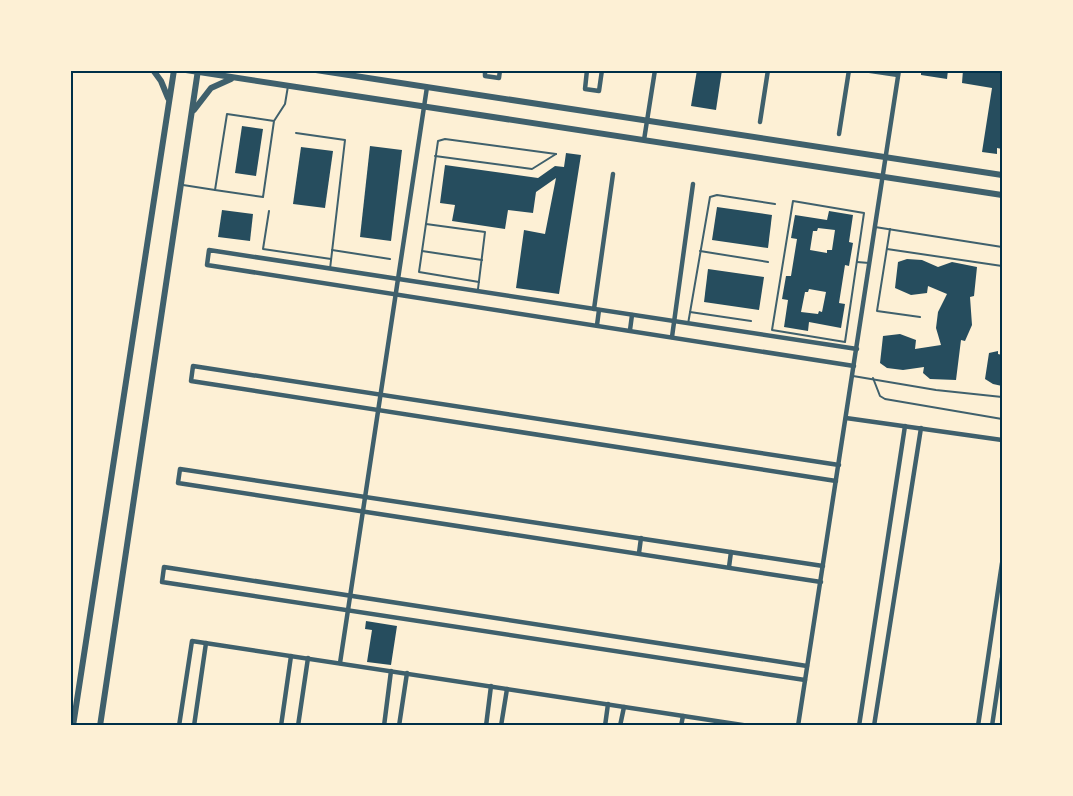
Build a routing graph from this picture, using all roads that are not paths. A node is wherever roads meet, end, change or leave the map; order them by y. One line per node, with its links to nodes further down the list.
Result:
1 (153, 70): 18 (street)
2 (174, 70): 18 (street)
3 (186, 70): 13 (street)
4 (316, 70): 17 (street)
5 (485, 70): 6 (street)
6 (500, 70)
7 (587, 70): 8 (street)
8 (602, 70)
9 (655, 70): 22 (street)
10 (768, 70): 23 (street)
11 (849, 70): 25 (street)
12 (864, 70): 14 (street)
13 (198, 71): 15 (street); 20 (street)
14 (898, 73): 28 (street)
15 (232, 78): 16 (street); 20 (street)
16 (288, 86): 19 (street); 21 (lane)
17 (427, 87): 19 (street); 22 (street)
18 (169, 103): 131 (street)
19 (424, 107): 26 (street); 60 (street)
20 (192, 113): 32 (street)
21 (274, 121): 34 (lane); 34 (lane)
22 (647, 121): 26 (street); 28 (street)
23 (760, 122)
24 (296, 133): 43 (lane)
25 (839, 134)
26 (644, 140): 31 (street)
27 (435, 156): 27 (lane); 38 (lane)
28 (886, 158): 30 (street); 31 (street)
29 (613, 174): 67 (street)
30 (1002, 175)
31 (883, 177): 35 (street); 39 (street)
32 (182, 184): 34 (lane); 132 (street)
33 (693, 184): 72 (street)
34 (215, 190)
35 (1002, 195)
36 (775, 204): 45 (lane)
37 (268, 211): 46 (lane)
38 (426, 224): 44 (lane); 49 (lane)
39 (875, 227): 40 (lane); 53 (street)
40 (890, 230): 41 (lane); 42 (lane)
41 (1002, 247)
42 (887, 249): 54 (lane); 70 (lane)
43 (332, 250): 46 (lane); 48 (lane)
44 (422, 251): 49 (lane); 62 (lane)
45 (700, 251): 50 (lane); 68 (lane)
46 (331, 259): 56 (lane)
47 (274, 260): 52 (street); 58 (street); 58 (street)
48 (390, 260)
49 (482, 260): 62 (lane)
50 (768, 262)
51 (857, 262): 51 (lane); 53 (lane)
52 (292, 263): 55 (street); 59 (street)
53 (870, 264): 77 (street)
54 (1002, 266)
55 (318, 267): 56 (street); 61 (street)
56 (330, 269): 57 (street)
57 (341, 271): 60 (street); 63 (street)
58 (272, 275): 59 (street)
59 (290, 278): 61 (street)
60 (398, 280): 64 (street); 65 (street)
61 (316, 281): 63 (street)
62 (479, 282): 64 (lane)
63 (339, 285): 65 (street)
64 (478, 292): 66 (street); 67 (street)
65 (396, 294): 66 (street); 82 (street)
66 (476, 306): 74 (street)
67 (596, 310): 69 (street); 74 (street)
68 (690, 312): 71 (lane); 73 (lane)
69 (632, 315): 72 (street); 75 (street)
70 (920, 317)
71 (751, 321)
72 (675, 322): 73 (street); 76 (street)
73 (688, 324): 77 (street)
74 (597, 325): 75 (street)
75 (630, 330): 76 (street)
76 (672, 337): 78 (street)
77 (857, 349): 78 (street)
78 (854, 366): 79 (street)
79 (853, 376): 80 (lane); 86 (street)
80 (873, 378): 84 (lane); 87 (lane)
81 (285, 380): 82 (street); 83 (street); 83 (street)
82 (380, 394): 85 (street); 90 (street)
83 (283, 395): 85 (street)
84 (1002, 398)
85 (378, 410): 92 (street); 96 (street)
86 (846, 418): 88 (street); 93 (street)
87 (1002, 419)
88 (905, 426): 89 (street); 106 (street)
89 (921, 428): 91 (street); 107 (street)
90 (663, 439): 92 (street); 93 (street)
91 (1002, 440)
92 (661, 454): 94 (street)
93 (839, 465): 94 (street)
94 (836, 481): 103 (street)
95 (285, 485): 96 (street); 97 (street); 97 (street)
96 (365, 497): 98 (street); 99 (street)
97 (283, 499): 98 (street)
98 (363, 511): 101 (street); 108 (street)
99 (641, 538): 100 (street); 101 (street)
100 (731, 552): 103 (street); 104 (street)
101 (639, 553): 104 (street)
102 (1002, 563): 109 (street)
103 (823, 566): 105 (street)
104 (729, 567): 105 (street)
105 (820, 582): 119 (street)
106 (881, 585): 107 (street); 146 (street)
107 (896, 588): 147 (street)
108 (350, 596): 111 (street); 111 (street); 112 (street)
109 (996, 604): 110 (street); 123 (street)
110 (1002, 606)
111 (348, 611): 114 (street); 118 (street)
112 (628, 639): 114 (street); 119 (street)
113 (206, 643): 115 (street); 133 (street); 134 (street)
114 (626, 653): 122 (street)
115 (291, 656): 116 (street); 135 (street)
116 (308, 658): 118 (street); 136 (street)
117 (1002, 658): 124 (street)
118 (340, 663): 120 (street)
119 (807, 666): 122 (street)
120 (391, 671): 121 (street); 137 (street)
121 (407, 674): 125 (street); 138 (street)
122 (805, 680): 145 (street)
123 (985, 680): 124 (street); 148 (street)
124 (999, 682): 149 (street)
125 (491, 686): 126 (street); 139 (street)
126 (507, 689): 127 (street); 140 (street)
127 (608, 704): 128 (street); 141 (street)
128 (624, 706): 129 (street); 142 (street)
129 (683, 716): 130 (street); 143 (street)
130 (741, 725): 144 (street)
131 (73, 726)
132 (100, 726)
133 (179, 726)
134 (194, 726)
135 (281, 726)
136 (298, 726)
137 (384, 726)
138 (399, 726)
139 (486, 726)
140 (501, 726)
141 (605, 726)
142 (620, 726)
143 (681, 726)
144 (749, 726)
145 (798, 726)
146 (859, 726)
147 (874, 726)
148 (978, 726)
149 (992, 726)

